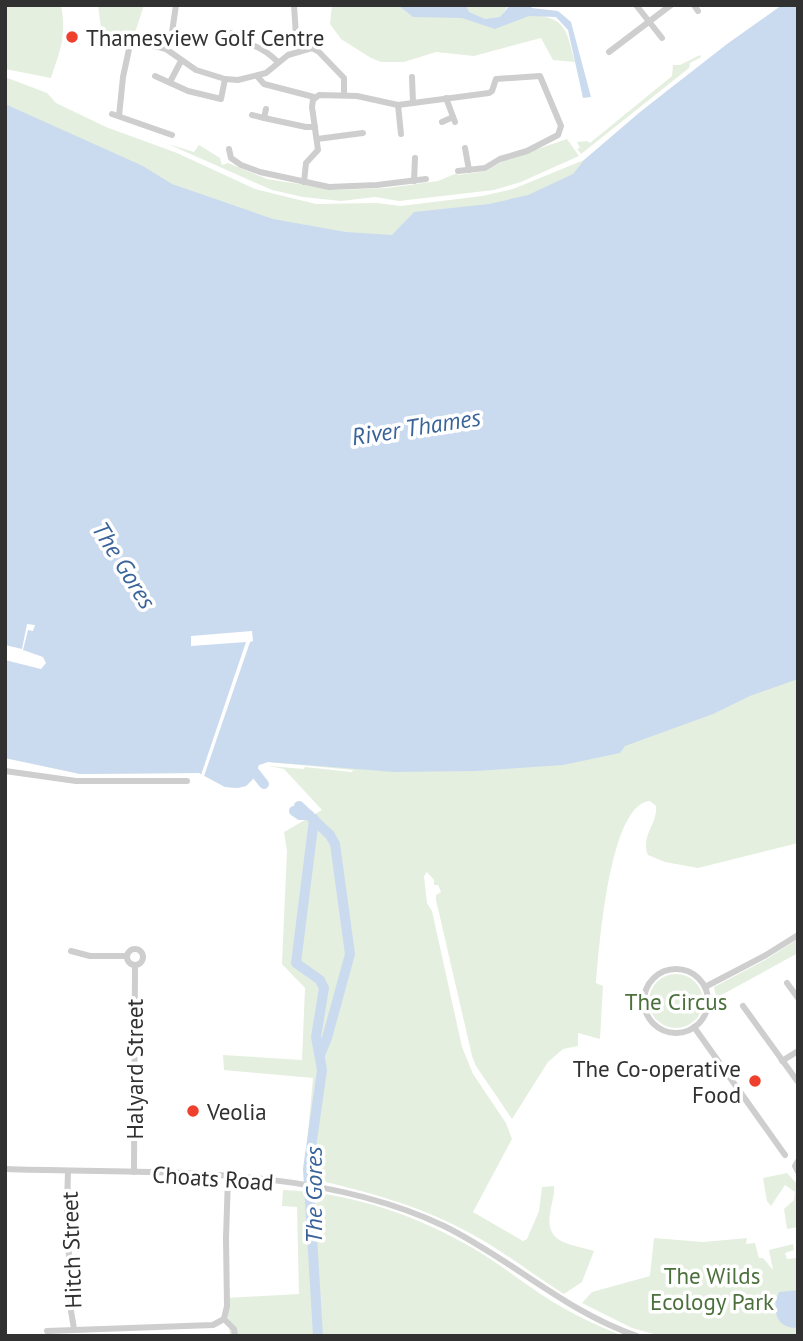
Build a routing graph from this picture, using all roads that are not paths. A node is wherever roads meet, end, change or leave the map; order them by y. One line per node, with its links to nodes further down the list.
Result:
1 (176, 5): 10 (street)
2 (294, 5): 11 (street)
3 (636, 5): 5 (street)
4 (671, 5): 5 (street)
5 (649, 22): 7 (street); 12 (street)
6 (231, 33): 14 (street)
7 (662, 38)
8 (98, 40): 9 (street)
9 (131, 40): 10 (street); 32 (street)
10 (166, 50): 13 (street)
11 (300, 51): 14 (street); 20 (street)
12 (609, 52)
13 (181, 61): 18 (street); 19 (street)
14 (278, 62): 16 (street)
15 (155, 76): 19 (street)
16 (257, 76): 18 (street); 21 (street)
17 (412, 77): 23 (street)
18 (225, 79): 19 (street)
19 (174, 84)
20 (344, 95): 21 (street); 24 (street)
21 (314, 97): 29 (street)
22 (446, 98): 23 (street); 28 (street); 37 (street)
23 (413, 103): 24 (street)
24 (398, 105): 31 (street)
25 (266, 109): 27 (street)
26 (252, 115): 27 (street)
27 (264, 118): 29 (street)
28 (442, 122)
29 (315, 127): 33 (street)
30 (363, 133): 33 (street)
31 (401, 134)
32 (172, 135)
33 (317, 139): 40 (street)
34 (465, 148): 37 (street)
35 (229, 149): 40 (street)
36 (415, 158): 41 (street)
37 (469, 170): 38 (street)
38 (458, 171)
39 (426, 179): 41 (street)
40 (304, 181): 41 (street)
41 (414, 181)
42 (5, 771): 43 (street)
43 (187, 781)
44 (798, 935): 49 (street)
45 (71, 951): 46 (street)
46 (127, 956): 47 (street, Halyard Street); 47 (street, Halyard Street)
47 (135, 965): 60 (street, Halyard Street)
48 (787, 983): 50 (street)
49 (705, 987): 52 (street); 52 (street)
50 (798, 998)
51 (743, 1006): 54 (street)
52 (694, 1027): 56 (street)
53 (798, 1051): 54 (street)
54 (782, 1061): 55 (street)
55 (798, 1082)
56 (785, 1155)
57 (797, 1162): 61 (street)
58 (5, 1169): 59 (street, Choats Road)
59 (68, 1171): 60 (street, Choats Road); 64 (street, Hitch Street)
60 (134, 1172): 62 (street, Choats Road)
61 (798, 1172)
62 (228, 1177): 63 (street); 67 (street, Choats Road)
63 (225, 1319): 64 (street); 66 (street)
64 (74, 1329): 65 (street)
65 (47, 1331)
66 (235, 1336)
67 (638, 1336)

